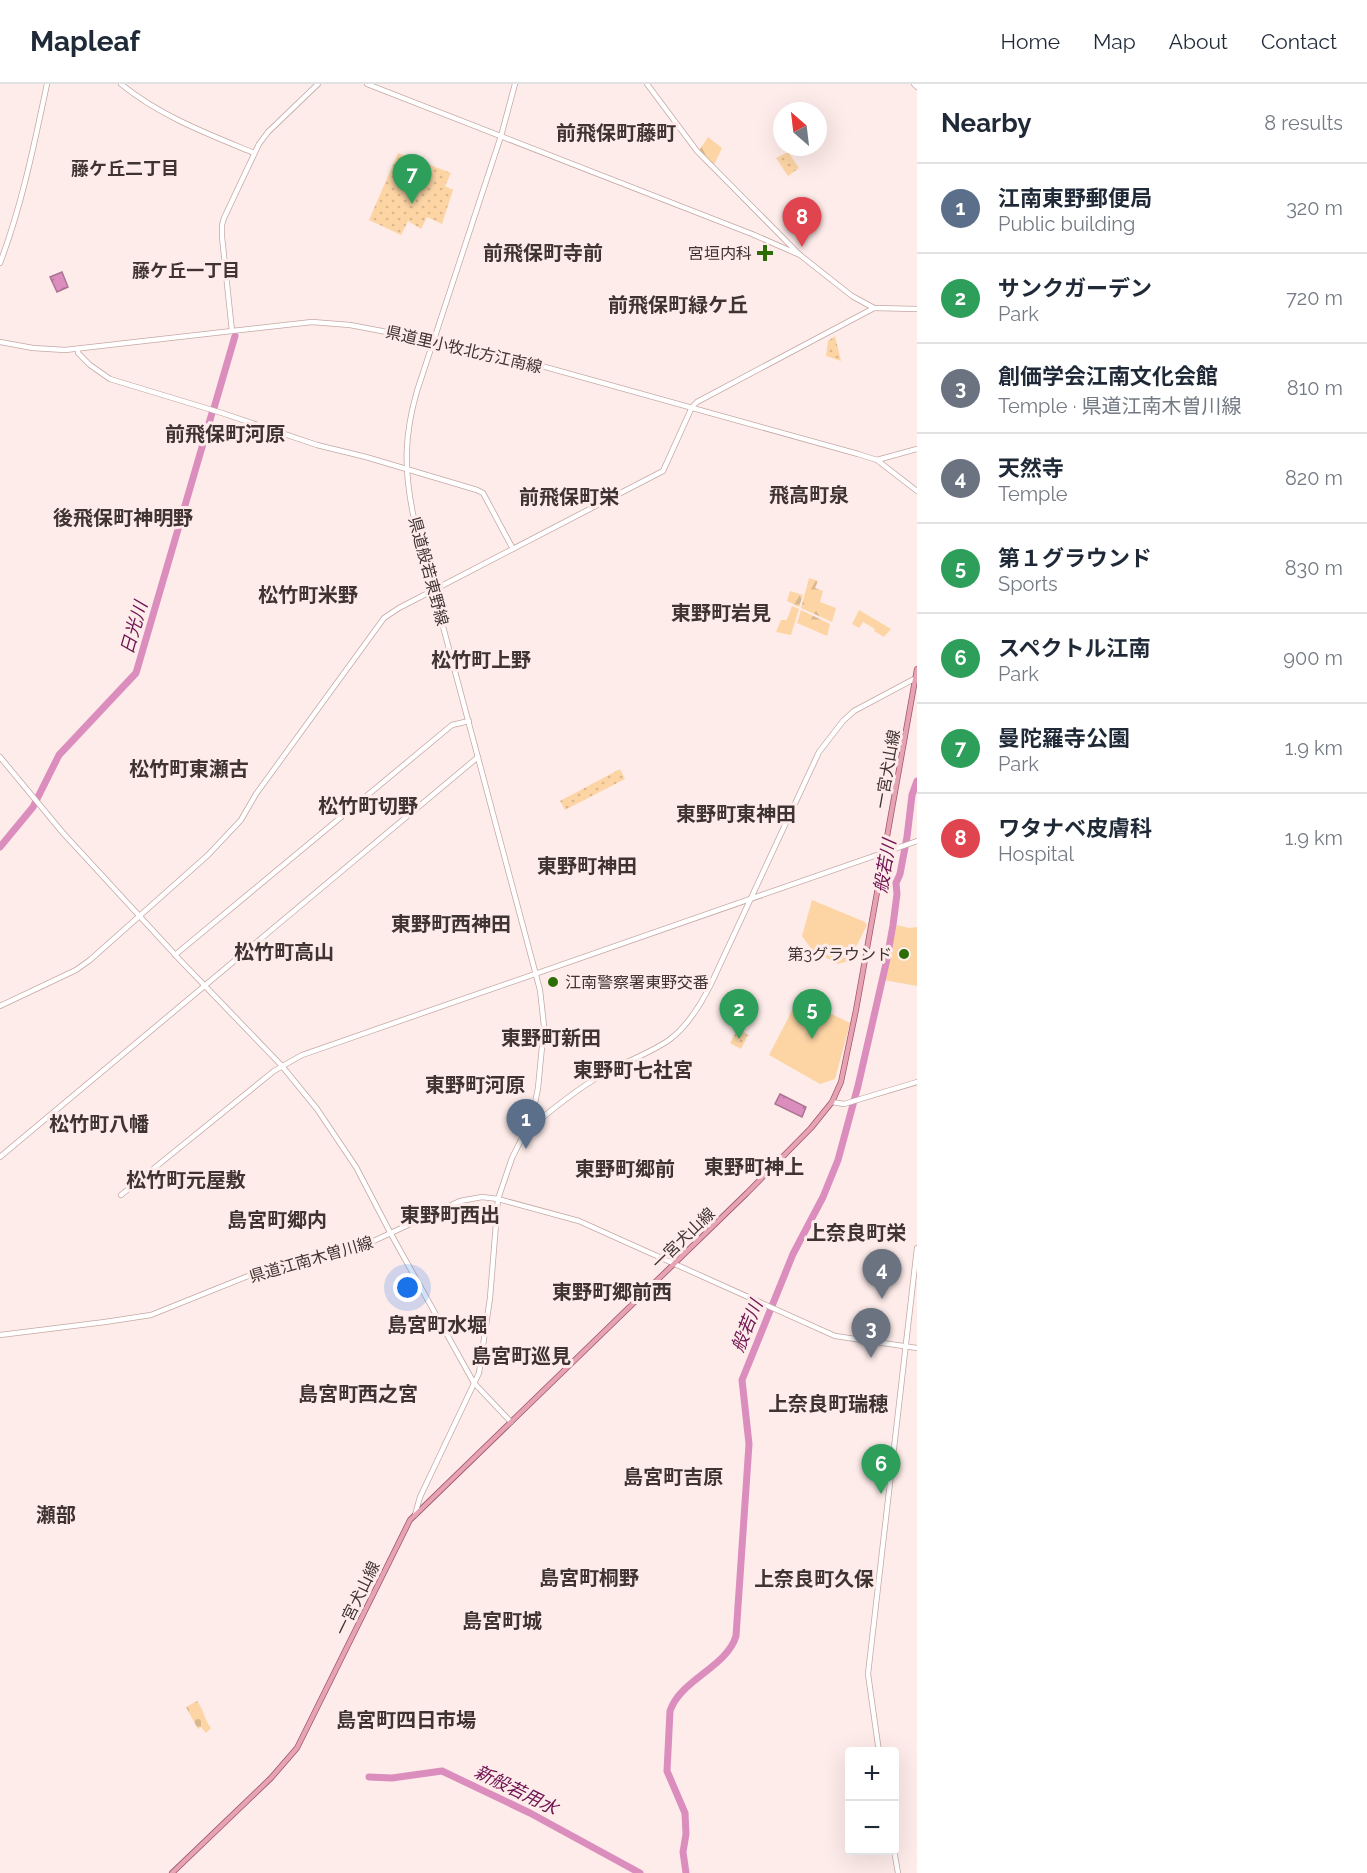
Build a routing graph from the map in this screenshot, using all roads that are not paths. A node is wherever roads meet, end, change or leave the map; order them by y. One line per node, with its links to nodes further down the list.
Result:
1 (47, 84): 10 (street)
2 (121, 84): 8 (street)
3 (318, 84): 8 (street)
4 (367, 84): 7 (street)
5 (515, 84): 7 (street, 県道般若東野線)
6 (647, 84): 9 (street)
7 (501, 136): 9 (street); 14 (street, 県道般若東野線)
8 (254, 153): 13 (street)
9 (800, 255): 11 (street)
10 (0, 263)
11 (874, 308): 12 (street); 17 (street)
12 (917, 309)
13 (232, 331): 14 (street, 県道里小牧北方江南線); 16 (street, 県道里小牧北方江南線)
14 (434, 340): 17 (street, 県道里小牧北方江南線); 20 (street, 県道般若東野線)
15 (0, 342): 16 (street, 県道里小牧北方江南線)
16 (78, 349): 20 (street)
17 (692, 407): 19 (street, 県道里小牧北方江南線); 22 (street)
18 (917, 449): 19 (street)
19 (877, 460): 21 (street)
20 (406, 468): 22 (street); 23 (street, 県道般若東野線)
21 (917, 490)
22 (513, 549): 23 (street)
23 (435, 589): 26 (street, 県道般若東野線); 32 (street)
24 (917, 669): 25 (main road, 一宮犬山線)
25 (916, 678): 30 (main road, 一宮犬山線); 31 (street)
26 (469, 721): 28 (street, 県道般若東野線); 33 (street)
27 (0, 757): 32 (street)
28 (478, 757): 34 (street, 県道般若東野線); 35 (street)
29 (917, 842): 30 (street)
30 (884, 854): 31 (street); 39 (main road, 一宮犬山線)
31 (749, 901): 34 (street); 40 (street)
32 (140, 917): 33 (street); 36 (street)
33 (175, 955): 35 (street)
34 (536, 973): 37 (street); 40 (street, 県道般若東野線)
35 (205, 986): 37 (street); 41 (street)
36 (0, 1006)
37 (282, 1066): 42 (street); 44 (street)
38 (917, 1082): 39 (street)
39 (832, 1102): 46 (main road, 一宮犬山線)
40 (526, 1131): 43 (street, 県道般若東野線)
41 (0, 1158)
42 (120, 1195)
43 (498, 1199): 44 (street, 県道江南木曽川線); 46 (street, 県道江南木曽川線); 50 (street, 県道般若東野線)
44 (391, 1234): 47 (street, 県道江南木曽川線); 50 (street)
45 (917, 1248): 48 (street)
46 (675, 1264): 48 (street, 県道江南木曽川線); 51 (main road, 一宮犬山線)
47 (0, 1335)
48 (906, 1347): 49 (street, 県道江南木曽川線); 53 (street)
49 (917, 1348)
50 (474, 1383): 51 (street); 52 (street, 県道般若東野線)
51 (511, 1422): 52 (main road, 一宮犬山線)
52 (414, 1515): 55 (main road, 一宮犬山線)
53 (878, 1747)
54 (895, 1855): 56 (street)
55 (172, 1873)
56 (898, 1873)

